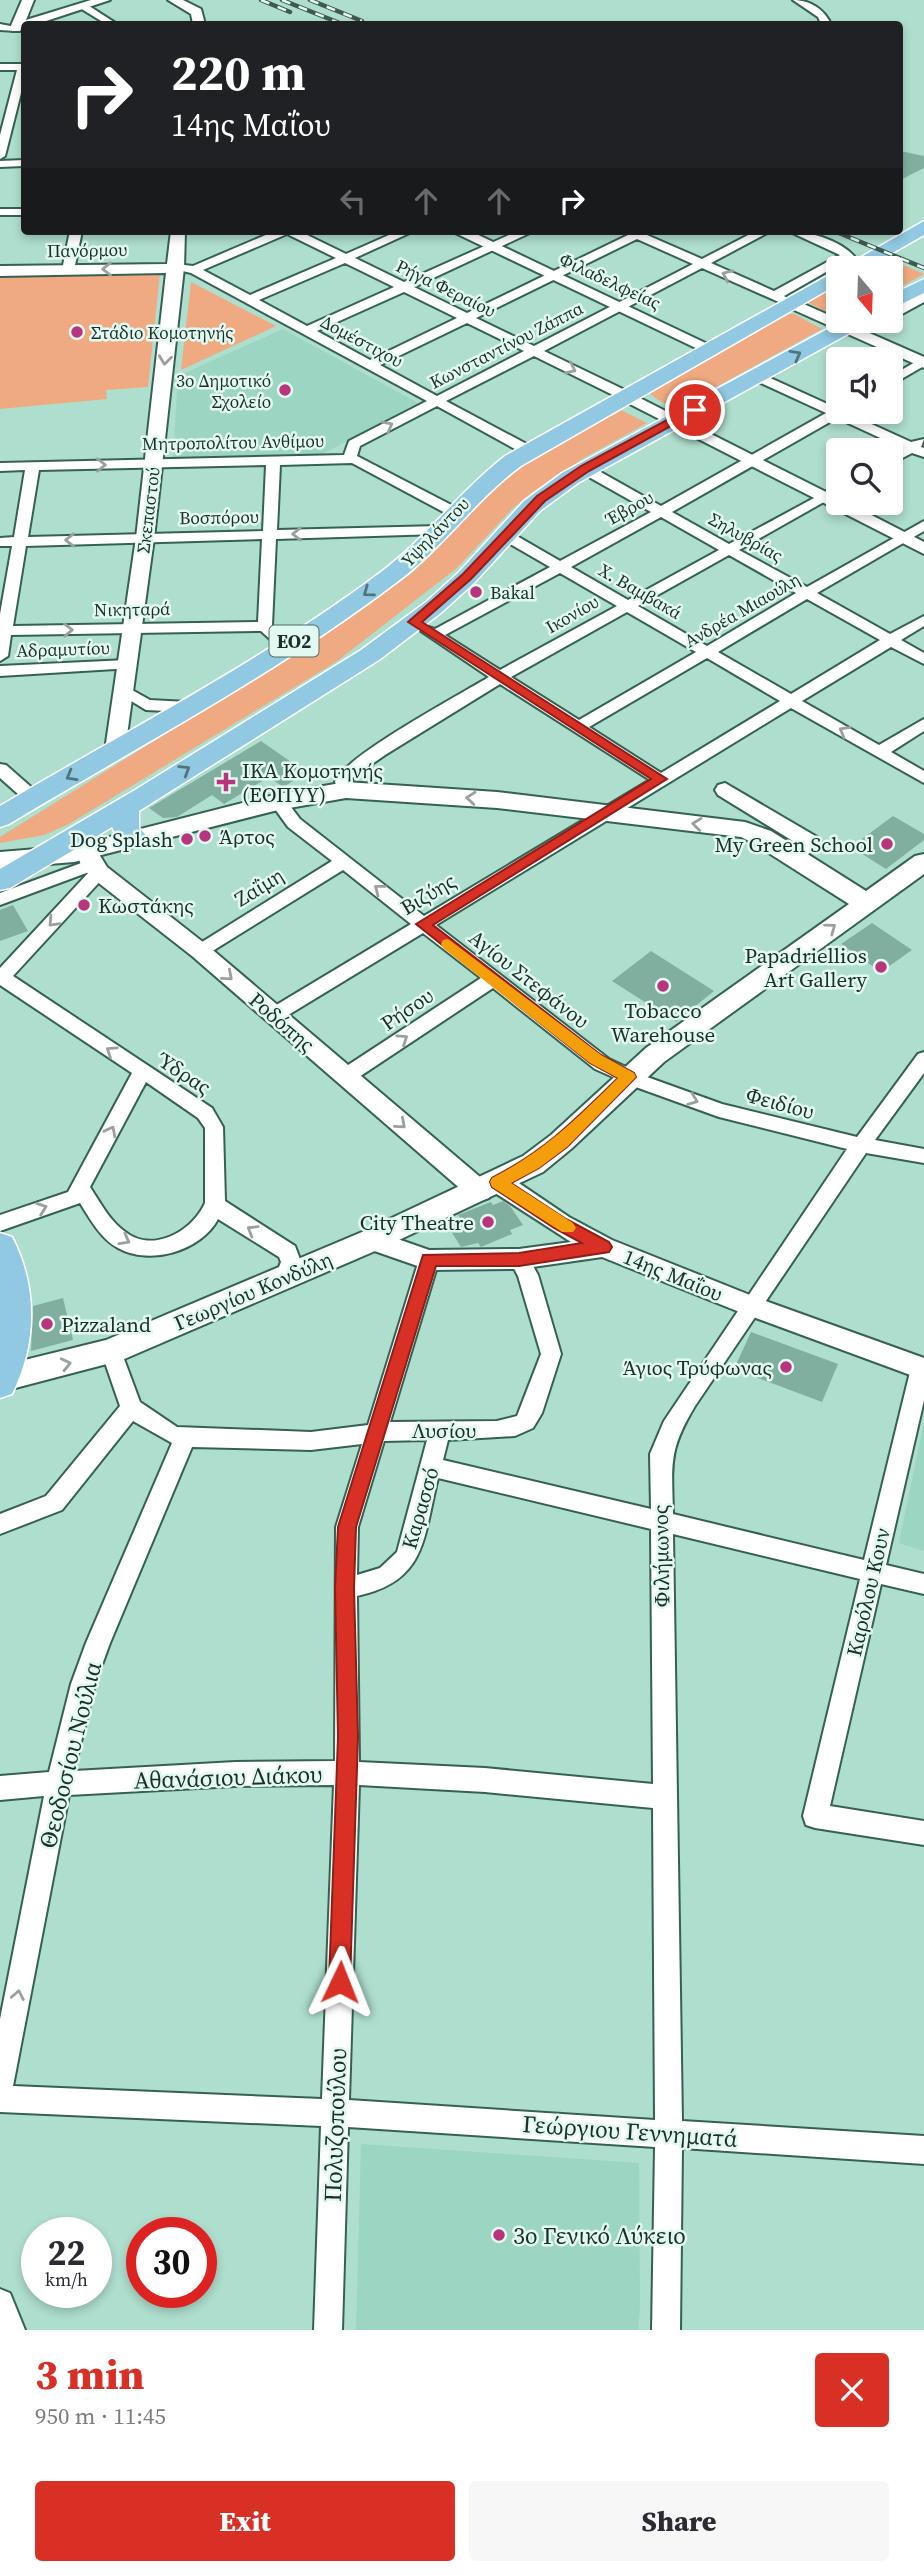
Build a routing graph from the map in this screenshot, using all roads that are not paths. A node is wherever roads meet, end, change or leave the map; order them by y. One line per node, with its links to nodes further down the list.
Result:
1 (28, 0): 6 (street)
2 (104, 0): 5 (street)
3 (174, 0): 9 (street)
4 (798, 0): 10 (street)
5 (83, 6): 7 (street); 8 (street)
6 (23, 21)
7 (37, 21)
8 (110, 21)
9 (198, 21)
10 (824, 21)
11 (21, 26): 13 (street)
12 (21, 26): 14 (street)
13 (0, 27)
14 (0, 36)
15 (0, 67): 16 (street)
16 (21, 67)
17 (21, 74): 18 (street)
18 (6, 112): 19 (street)
19 (0, 156)
20 (21, 163): 21 (street)
21 (0, 164)
22 (0, 212): 23 (street)
23 (21, 212)
24 (924, 227): 38 (main road)
25 (75, 235): 42 (street)
26 (179, 235): 41 (street, Σκεπαστού)
27 (277, 235): 41 (street)
28 (297, 235): 39 (street, Ρήγα Φεραίου)
29 (399, 235): 39 (street)
30 (466, 235): 36 (street, Φιλαδελφείας)
31 (519, 235): 36 (street)
32 (631, 235): 45 (street)
33 (643, 235): 40 (street)
34 (757, 235): 40 (street, Κωνσταντίνου Ζάππα)
35 (801, 235): 37 (street)
36 (492, 247): 45 (street, Φιλαδελφείας); 48 (street)
37 (840, 256)
38 (864, 256)
39 (346, 258): 48 (street, Ρήγα Φεραίου); 52 (street)
40 (702, 264): 51 (street, one-way to 40); 53 (street, Κωνσταντίνου Ζάππα)
41 (185, 269): 42 (street, Πανόρμου, one-way to 42); 52 (street, Δομέστιχου); 78 (street, Σκεπαστού, one-way to 78)
42 (68, 270): 43 (street, Πανόρμου)
43 (0, 271)
44 (826, 271): 51 (street)
45 (553, 276): 53 (street, Φιλαδελφείας); 56 (street)
46 (826, 281): 51 (main road, Υψηλάντου / ΕΟ2)
47 (924, 285): 49 (main road)
48 (404, 287): 56 (street, Ρήγα Φεραίου); 57 (street)
49 (903, 296)
50 (924, 297): 54 (street)
51 (782, 299): 55 (street); 60 (main road, Υψηλάντου / ΕΟ2)
52 (250, 300): 57 (street, Δομέστιχου)
53 (619, 307): 60 (street, Φιλαδελφείας); 61 (street, Κωνσταντίνου Ζάππα)
54 (903, 309)
55 (826, 316)
56 (467, 318): 61 (street, Ρήγα Φεραίου); 63 (street)
57 (307, 331): 63 (street, Δομέστιχου)
58 (842, 333): 65 (main road, ΕΟ2, one-way to 58)
59 (866, 333): 62 (street)
60 (708, 348): 66 (main road, Υψηλάντου / ΕΟ2)
61 (533, 350): 66 (street, Ρήγα Φεραίου, one-way to 66); 67 (street, Κωνσταντίνου Ζάππα)
62 (923, 362): 64 (street)
63 (370, 365): 67 (street, Δομέστιχου)
64 (903, 374)
65 (757, 376): 68 (street); 70 (main road, ΕΟ2)
66 (624, 396): 70 (street); 73 (main road, Υψηλάντου / ΕΟ2)
67 (436, 400): 73 (street, Δομέστιχου); 75 (street, Κωνσταντίνου Ζάππα, one-way to 67)
68 (826, 407)
69 (826, 419): 77 (street, Έβρου)
70 (674, 421): 77 (street); 81 (main road, ΕΟ2)
71 (866, 424): 72 (street)
72 (920, 447): 74 (street)
73 (529, 451): 86 (main road, Υψηλάντου / ΕΟ2)
74 (903, 455)
75 (349, 459): 76 (street, Μητροπολίτου Ανθίμου); 86 (street, Μητροπολίτου Ανθίμου)
76 (273, 461): 78 (street, Μητροπολίτου Ανθίμου); 88 (street)
77 (753, 462): 82 (street); 84 (street, Έβρου)
78 (153, 463): 79 (street, Μητροπολίτου Ανθίμου, one-way to 78); 90 (street, Σκεπαστού)
79 (33, 466): 80 (street, Μητροπολίτου Ανθίμου); 92 (street)
80 (0, 467)
81 (585, 469): 84 (street, Σηλυβρίας); 89 (main road, ΕΟ2)
82 (826, 492)
83 (826, 497): 95 (street, Ικονίου)
84 (662, 512): 95 (street, Σηλυβρίας); 96 (street, Έβρου)
85 (865, 515): 91 (street)
86 (446, 521): 88 (street, Βοσπόρου, one-way to 88); 106 (main road, Υψηλάντου / ΕΟ2, one-way to 106)
87 (924, 525): 91 (street, Ανδρέα Μιαούλη)
88 (270, 535): 90 (street, Βοσπόρου); 101 (street)
89 (505, 535): 96 (street, Χ. Βαμβακά); 100 (main road, ΕΟ2)
90 (145, 538): 92 (street, Βοσπόρου, one-way to 92); 102 (street, Σκεπαστού)
91 (903, 538): 94 (street); 97 (street, Ανδρέα Μιαούλη)
92 (20, 541): 93 (street, Βοσπόρου); 103 (street)
93 (0, 542)
94 (924, 549)
95 (730, 550): 97 (street, Σηλυβρίας); 98 (street, Ικονίου)
96 (561, 568): 98 (street, Χ. Βαμβακά); 104 (street, Έβρου)
97 (808, 593): 105 (street, Σηλυβρίας); 107 (street, Ανδρέα Μιαούλη)
98 (626, 606): 107 (street, Χ. Βαμβακά); 112 (street, Ικονίου)
99 (924, 621): 105 (street, Βιζύης)
100 (414, 622): 104 (street); 127 (main road, ΕΟ2, one-way to 100)
101 (265, 626): 102 (street, Νικηταρά); 106 (street)
102 (132, 629): 103 (street, Νικηταρά, one-way to 102); 110 (street, Σκεπαστού)
103 (3, 631): 108 (street)
104 (435, 635): 112 (street)
105 (892, 640): 109 (street, Σηλυβρίας); 114 (street, Βιζύης)
106 (286, 646): 115 (main road, Υψηλάντου / ΕΟ2)
107 (707, 652): 114 (street, Χ. Βαμβακά); 117 (street, Ανδρέα Μιαούλη)
108 (0, 656)
109 (924, 659)
110 (127, 665): 111 (street, Αδραμυτίου); 113 (street, Σκεπαστού)
111 (0, 671)
112 (500, 677): 117 (street); 123 (street, Ικονίου)
113 (123, 690): 115 (street); 118 (street, Σκεπαστού)
114 (792, 701): 119 (street, Χ. Βαμβακά, one-way to 114); 122 (street, Βιζύης)
115 (187, 707): 118 (main road, Υψηλάντου / ΕΟ2)
116 (924, 724): 119 (street)
117 (578, 727): 122 (street)
118 (115, 750): 125 (main road, Υψηλάντου / ΕΟ2, one-way to 125)
119 (880, 752): 121 (street, Χ. Βαμβακά)
120 (0, 769): 125 (street)
121 (924, 778)
122 (660, 779): 128 (street, Βιζύης)
123 (346, 790): 126 (main road); 128 (main road, one-way to 123)
124 (725, 790): 131 (street)
125 (33, 798): 129 (main road, Υψηλάντου / ΕΟ2)
126 (278, 802): 130 (main road); 134 (street, Αγίου Στεφάνου)
127 (127, 806): 130 (main road); 132 (main road, ΕΟ2)
128 (606, 813): 131 (main road, one-way to 128); 140 (street, Βιζύης)
129 (0, 818)
130 (136, 839): 136 (main road)
131 (792, 857): 139 (main road)
132 (38, 858): 133 (main road); 136 (main road); 137 (main road, ΕΟ2)
133 (0, 860)
134 (343, 862): 140 (street, Αγίου Στεφάνου, one-way to 134); 141 (street, Ζαΐμη)
135 (924, 862): 139 (main road, Γεωργίου Κονδύλη)
136 (93, 863): 138 (street); 141 (street, Ροδόπης); 142 (street, one-way to 142)
137 (0, 881)
138 (0, 899)
139 (866, 903): 148 (main road, Γεωργίου Κονδύλη, one-way to 139)
140 (423, 924): 143 (street, Αγίου Στεφάνου); 144 (street, Βιζύης)
141 (200, 951): 144 (street, Ροδόπης, one-way to 144)
142 (1, 978): 146 (street, Ύδρας, one-way to 142)
143 (493, 979): 147 (street, Ρήσου, one-way to 143); 148 (street, Αγίου Στεφάνου)
144 (274, 1015): 147 (street, Ροδόπης)
145 (924, 1059): 149 (street, Φιλήμωνος)
146 (142, 1072): 152 (street, one-way to 146); 153 (street, Ύδρας)
147 (346, 1076): 151 (street, Ροδόπης, one-way to 151)
148 (629, 1077): 149 (street, Φειδίου, one-way to 149); 151 (main road, Γεωργίου Κονδύλη)
149 (860, 1144): 150 (street, Φειδίου); 161 (street, Φιλήμωνος)
150 (924, 1156)
151 (489, 1187): 155 (main road, Γεωργίου Κονδύλη); 157 (street, Ροδόπης)
152 (81, 1190): 153 (street, one-way to 153); 154 (street, one-way to 152)
153 (215, 1203): 160 (street, one-way to 153)
154 (0, 1223)
155 (372, 1240): 159 (street, 14ης Μαΐου); 160 (main road, Γεωργίου Κονδύλη)
156 (0, 1246): 164 (main road)
157 (603, 1247): 158 (street, 14ης Μαΐου); 161 (street, 14ης Μαΐου)
158 (519, 1259): 159 (street, 14ης Μαΐου); 166 (street, Λυσίου)
159 (429, 1260): 167 (street, Πολυζοπούλου)
160 (285, 1276): 162 (main road, Γεωργίου Κονδύλη)
161 (751, 1306): 163 (street, 14ης Μαΐου); 170 (street, Φιλήμωνος)
162 (111, 1351): 164 (main road, Γεωργίου Κονδύλη, one-way to 162); 165 (street)
163 (922, 1369): 172 (street, Καρόλου Κουν)
164 (1, 1380)
165 (131, 1408): 168 (street, Λυσίου); 171 (street)
166 (440, 1430): 167 (street, Λυσίου); 169 (street, Καρασσό)
167 (375, 1432): 168 (street, Λυσίου); 174 (street, Πολυζοπούλου)
168 (185, 1437): 176 (street, Θεοδοσίου Νούλια)
169 (432, 1467): 170 (street); 174 (street, Καρασσό)
170 (660, 1521): 172 (street); 178 (street, Φιλήμωνος)
171 (0, 1524)
172 (873, 1572): 173 (street); 179 (street, Καρόλου Κουν)
173 (924, 1584)
174 (345, 1588): 175 (street, Πολυζοπούλου)
175 (346, 1773): 176 (street, Αθανάσιου Διάκου); 178 (street, Αθανάσιου Διάκου); 182 (street, Πολυζοπούλου)
176 (59, 1783): 177 (street, Αθανάσιου Διάκου); 180 (street, Θεοδοσίου Νούλια, one-way to 176)
177 (0, 1788)
178 (666, 1797): 183 (street, Φιλήμωνος)
179 (924, 1833)
180 (0, 2086)
181 (0, 2099): 182 (street, Γεώργιου Γεννηματά)
182 (335, 2113): 183 (street, Γεώργιου Γεννηματά); 187 (street, Πολυζοπούλου)
183 (669, 2134): 184 (street, Γεώργιου Γεννηματά); 188 (street, Φιλήμωνος)
184 (924, 2150)
185 (0, 2303): 186 (street)
186 (11, 2330)
187 (328, 2330)
188 (666, 2330)

